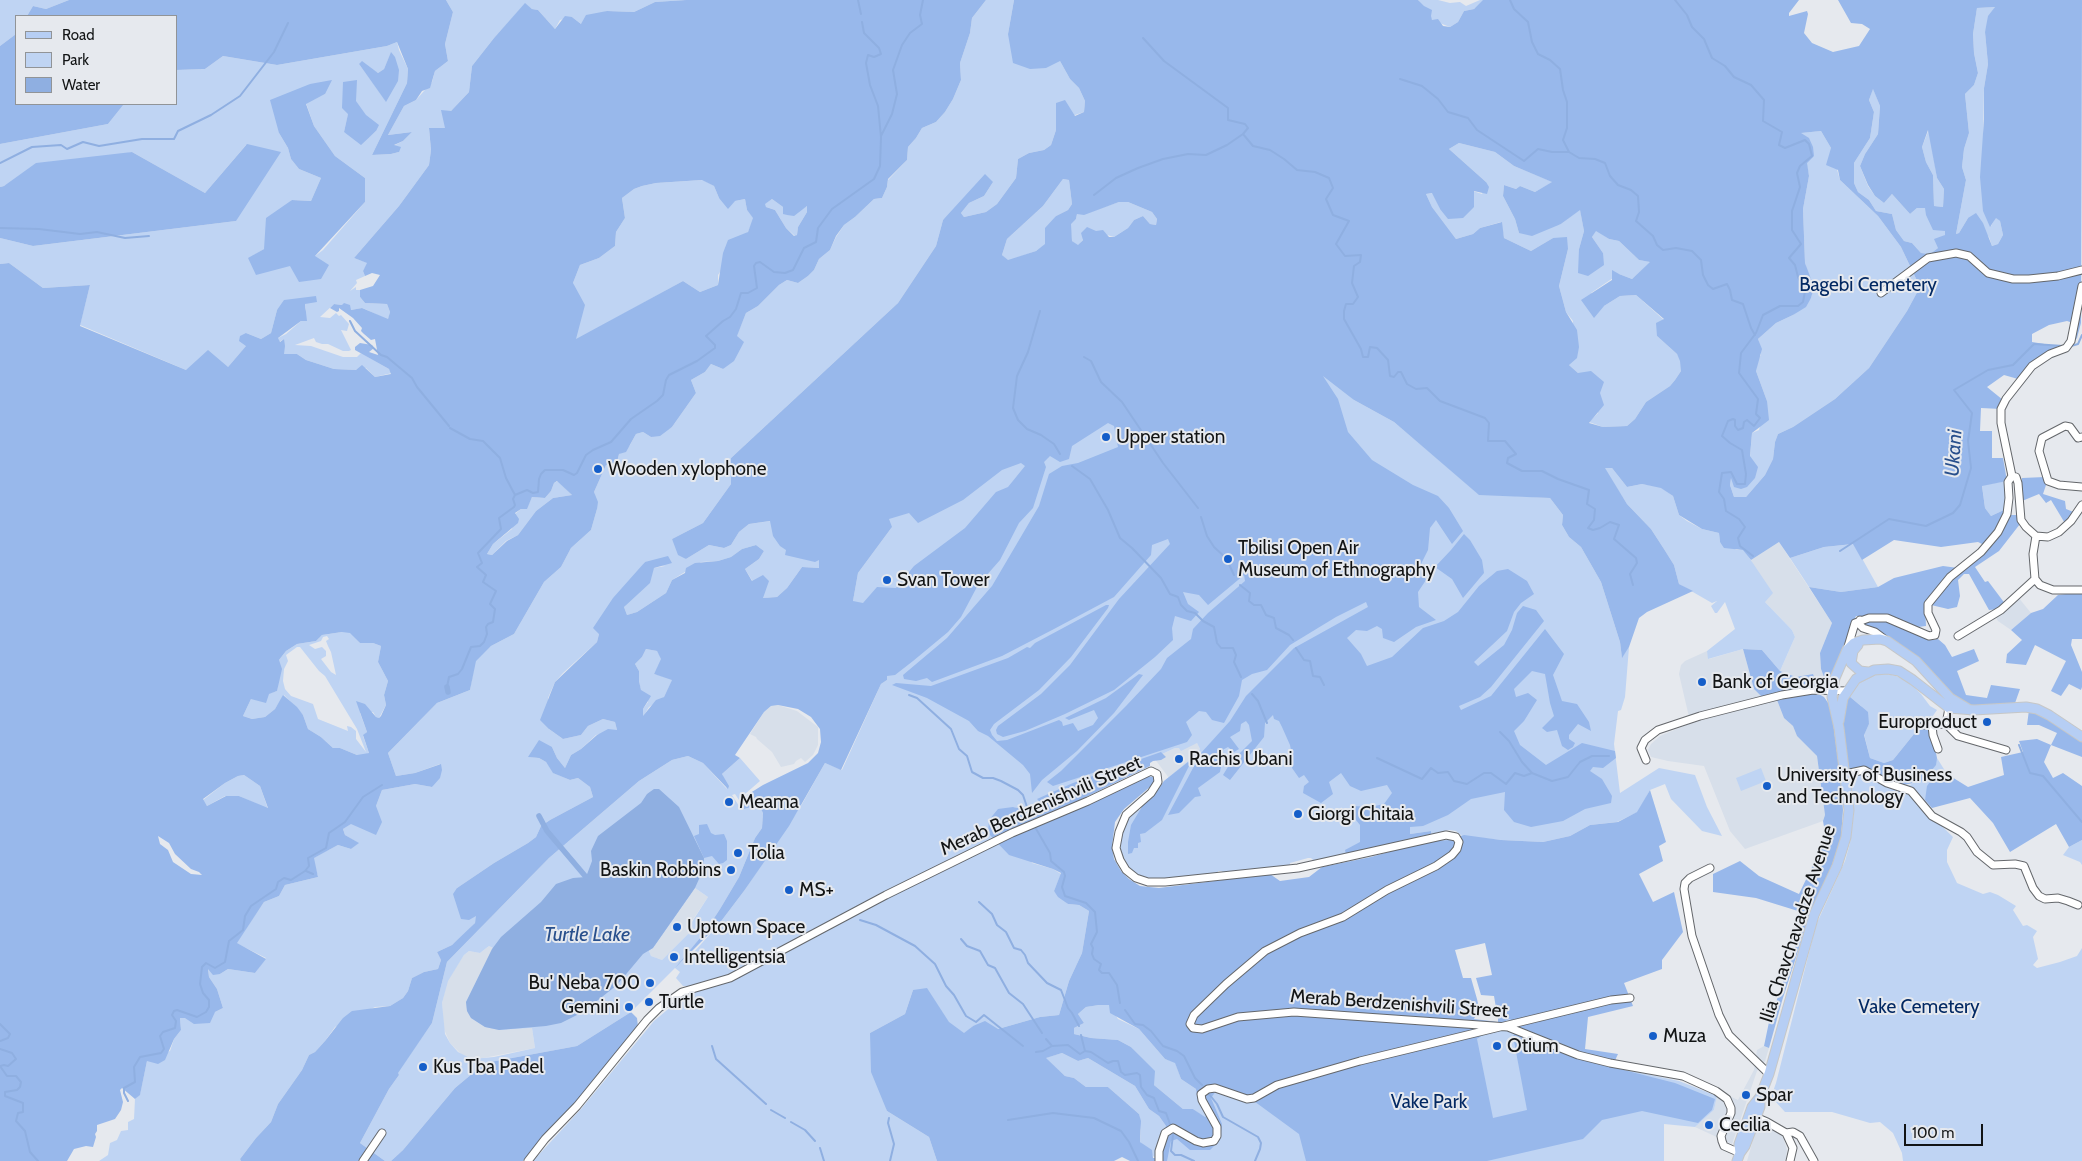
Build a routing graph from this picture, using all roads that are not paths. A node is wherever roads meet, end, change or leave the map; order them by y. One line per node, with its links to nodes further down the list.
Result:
1 (2082, 270): 3 (street)
2 (2082, 286): 5 (street)
3 (1881, 293)
4 (2082, 437): 6 (street)
5 (2012, 476): 8 (street); 11 (street)
6 (2082, 487)
7 (2082, 505): 8 (street)
8 (2036, 536): 9 (street)
9 (2036, 580): 10 (street); 12 (street)
10 (2082, 590)
11 (1860, 620): 14 (street); 15 (street)
12 (1958, 636)
13 (1869, 638): 14 (main road); 15 (main road); 18 (main road)
14 (1887, 640): 16 (main road)
15 (1847, 650): 20 (main road)
16 (1907, 655): 17 (main road); 24 (main road)
17 (1899, 671): 18 (main road); 23 (main road)
18 (1868, 672): 21 (main road)
19 (1822, 690): 20 (street); 22 (street); 30 (street)
20 (1832, 691): 21 (street); 22 (main road)
21 (1847, 691): 26 (main road)
22 (1832, 702): 26 (main road)
23 (1949, 708): 24 (main road); 25 (street)
24 (1970, 710): 27 (main road)
25 (1946, 724): 28 (street); 29 (street)
26 (1838, 728): 31 (main road, Ilia Chavchavadze Avenue)
27 (2082, 737)
28 (1938, 749)
29 (2006, 750)
30 (1646, 760)
31 (1844, 774): 33 (street); 36 (main road, Ilia Chavchavadze Avenue)
32 (1710, 868): 36 (street)
33 (2078, 905)
34 (1630, 998): 35 (street)
35 (1501, 1026): 40 (street, Merab Berdzenishvili Street); 42 (street, Merab Berdzenishvili Street); 43 (street)
36 (1768, 1074): 37 (main road, Ilia Chavchavadze Avenue)
37 (1752, 1116): 39 (street); 40 (main road, Ilia Chavchavadze Avenue)
38 (382, 1132): 41 (street)
39 (1786, 1134): 44 (street); 45 (street)
40 (1738, 1157)
41 (363, 1161)
42 (528, 1161)
43 (1159, 1161)
44 (1790, 1161)
45 (1814, 1161)

